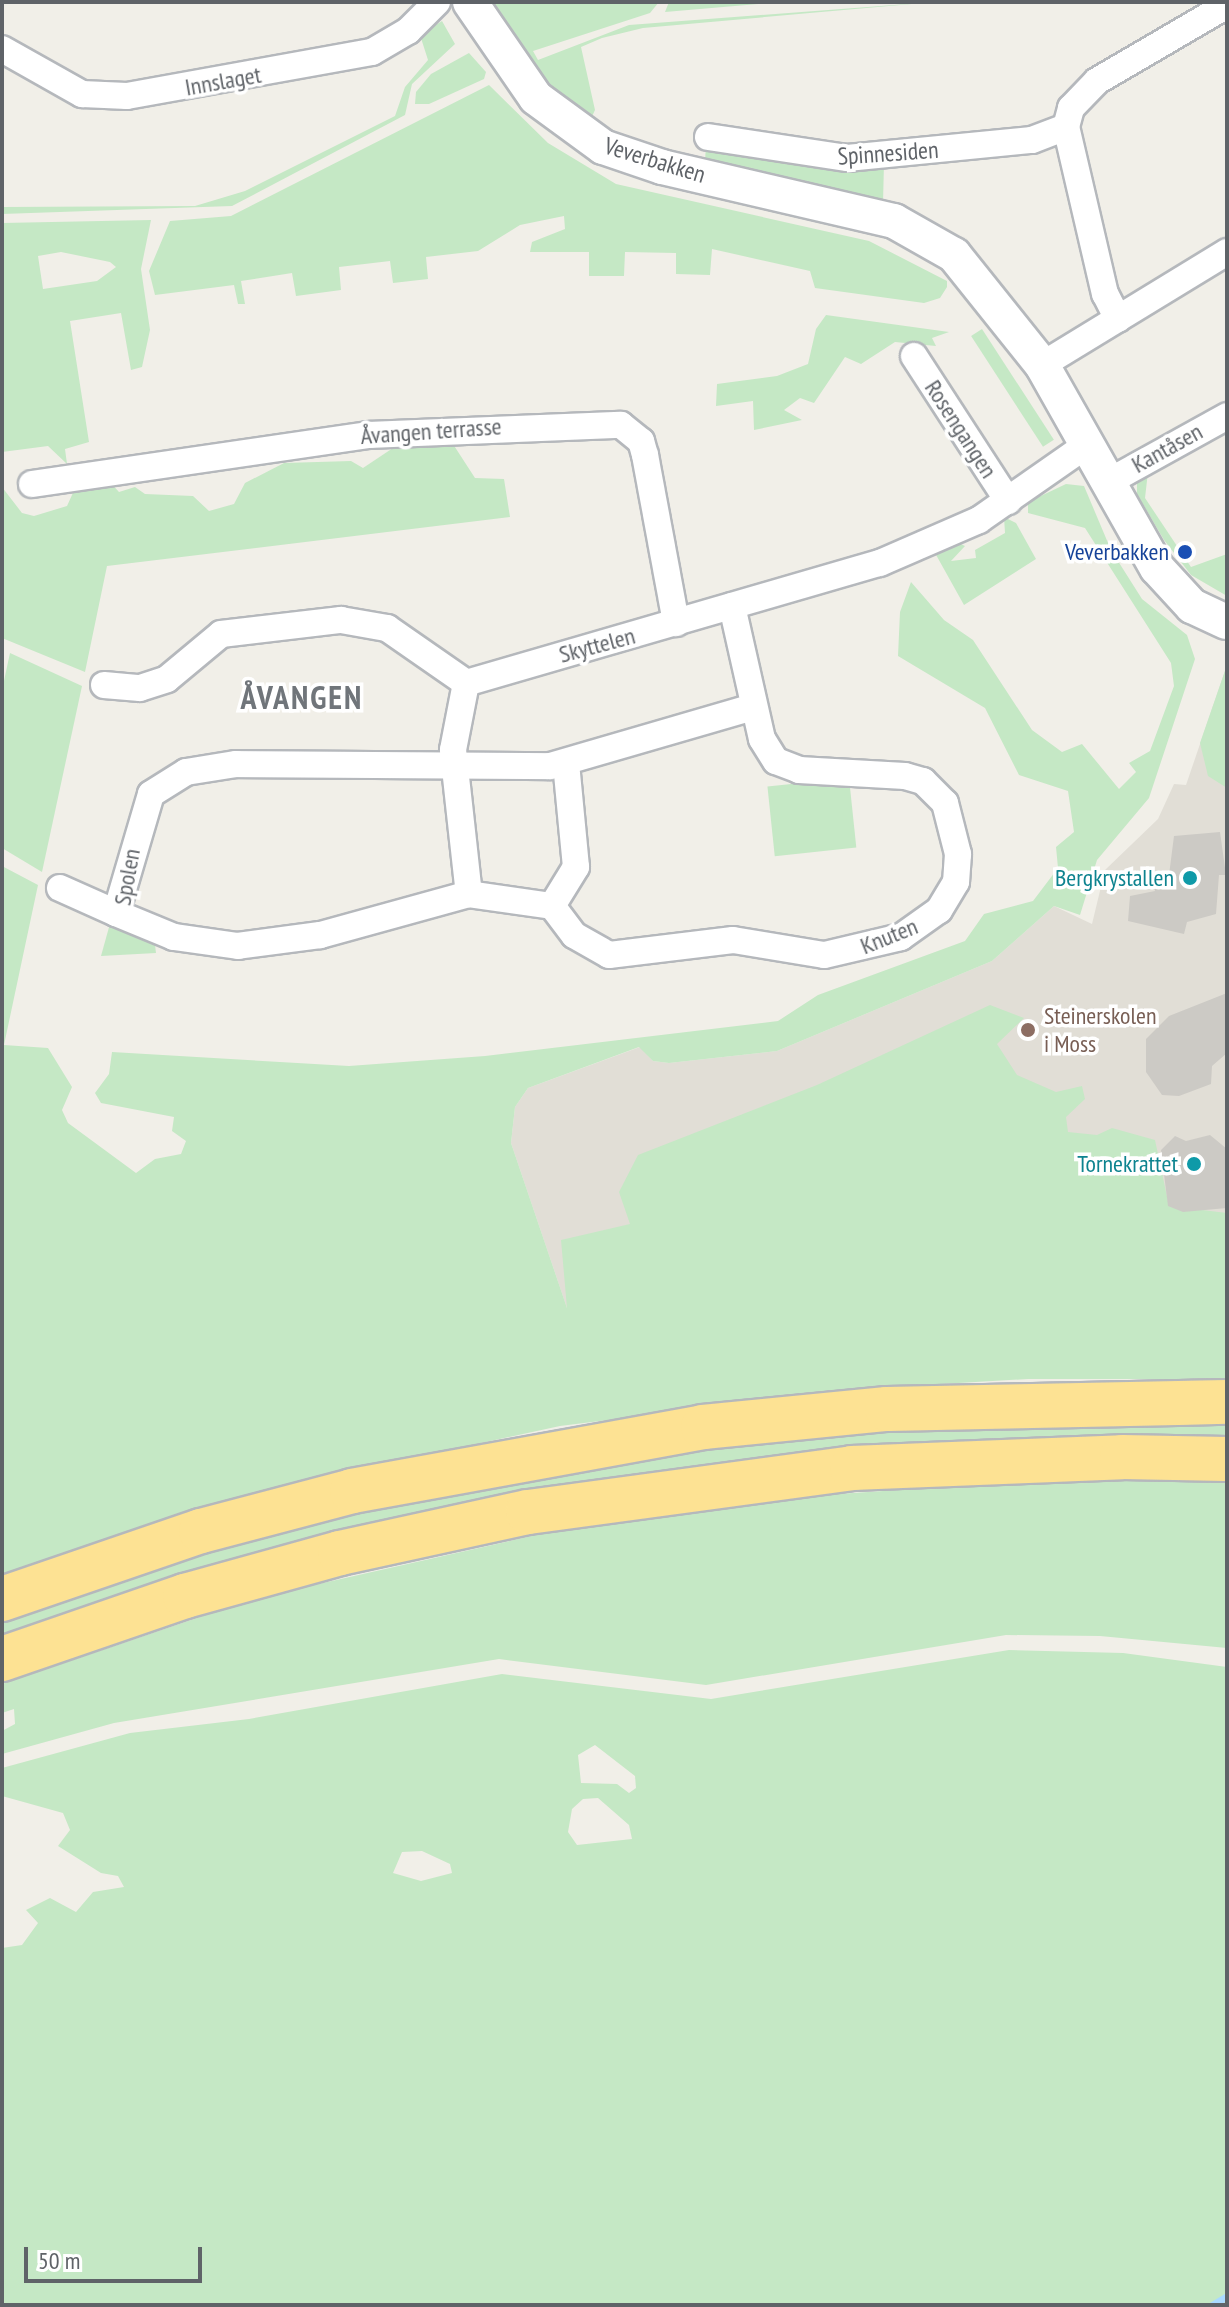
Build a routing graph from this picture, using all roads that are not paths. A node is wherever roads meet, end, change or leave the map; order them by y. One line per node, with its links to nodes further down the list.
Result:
1 (437, 2): 4 (street, Innslaget)
2 (470, 2): 10 (street, Veverbakken)
3 (1227, 5): 5 (street)
4 (2, 49)
5 (1066, 127): 6 (street, Spinnesiden); 8 (street)
6 (708, 137)
7 (1227, 252): 8 (street)
8 (1118, 319): 10 (street)
9 (914, 356): 15 (street, Rosengangen)
10 (1042, 365): 12 (street, Veverbakken)
11 (1227, 416): 13 (street, Kantåsen)
12 (1088, 444): 13 (street, Veverbakken); 15 (street, Skyttelen)
13 (1108, 482): 17 (street, Veverbakken)
14 (32, 484): 18 (street, Åvangen terrasse)
15 (1008, 501): 16 (street, Skyttelen)
16 (732, 606): 18 (street, Skyttelen); 21 (street, Knuten)
17 (1227, 622)
18 (676, 623): 19 (street, Skyttelen)
19 (466, 683): 20 (street); 23 (street)
20 (104, 685)
21 (753, 707): 22 (street); 26 (street, Knuten)
22 (566, 764): 23 (street); 26 (street)
23 (456, 768): 25 (street); 27 (street, Spolen)
24 (60, 888): 27 (street)
25 (469, 894): 26 (street); 27 (street, Spolen)
26 (552, 906)
27 (116, 913)
28 (1227, 1402): 30 (highway)
29 (1227, 1459): 31 (highway)
30 (2, 1599)
31 (2, 1659)

